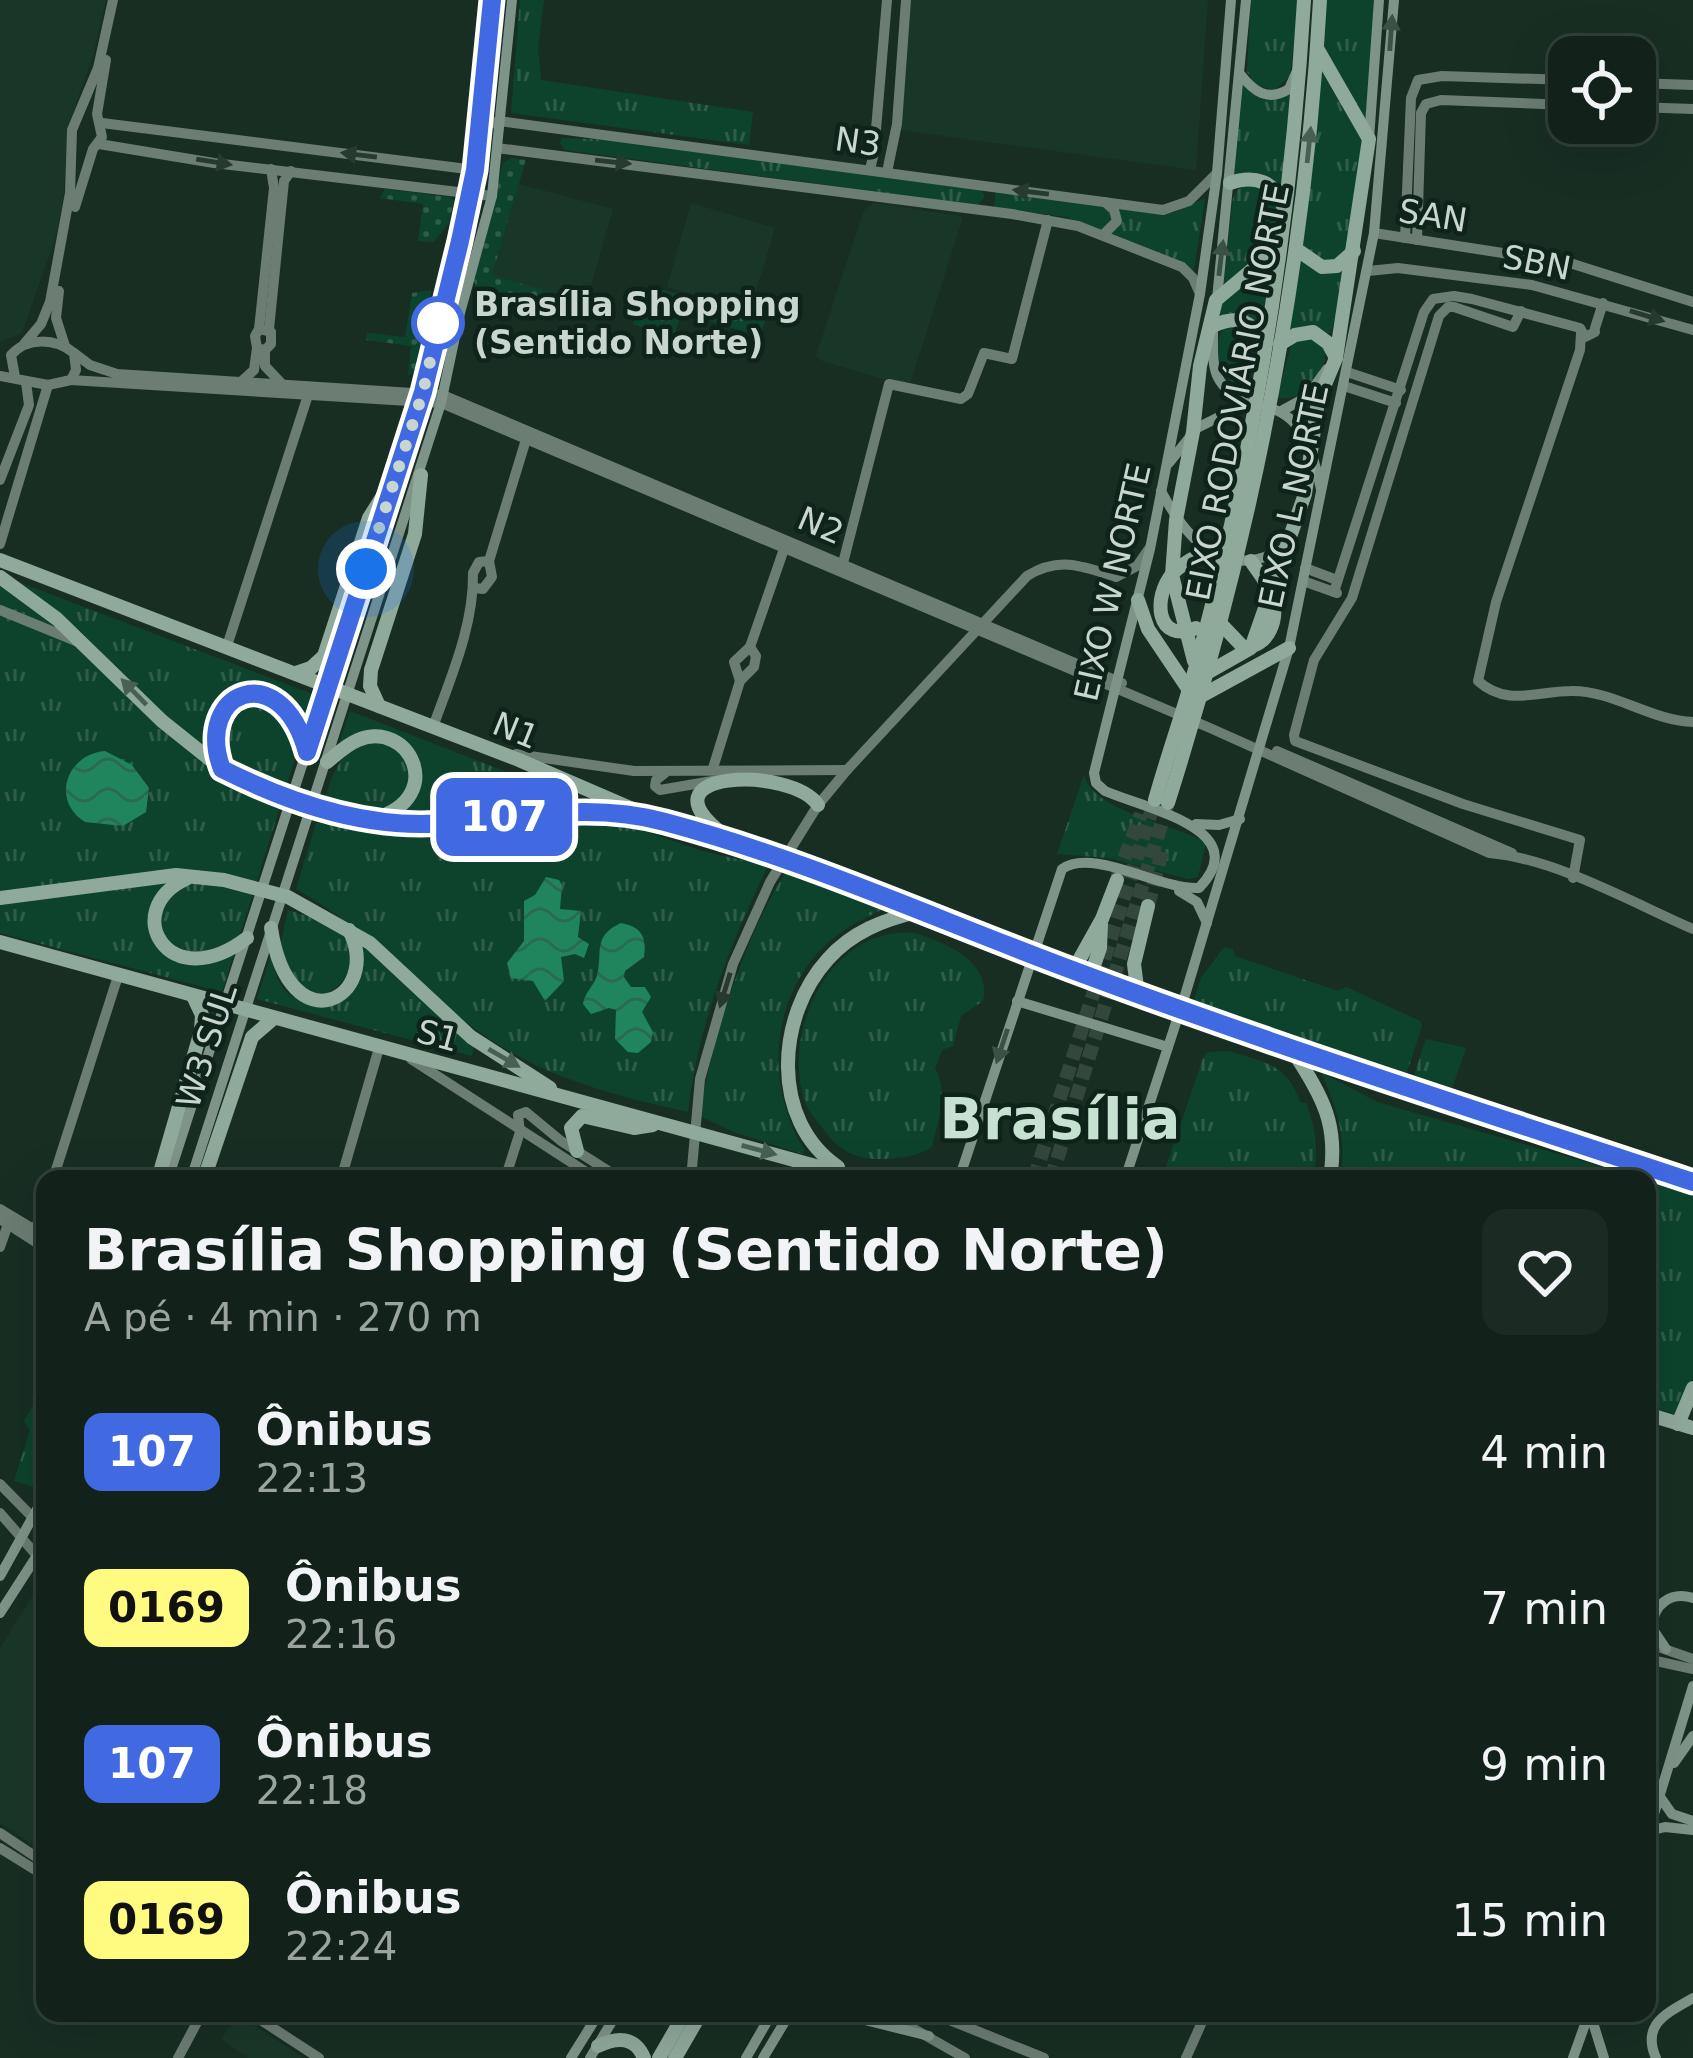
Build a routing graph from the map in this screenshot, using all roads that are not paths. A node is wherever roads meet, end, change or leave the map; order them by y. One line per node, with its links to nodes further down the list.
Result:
1 (116, 0): 26 (main road); 27 (main road)
2 (493, 0): 12 (main road); 13 (main road, W3 SUL)
3 (512, 0): 12 (main road, W3 SUL)
4 (887, 0): 37 (main road)
5 (906, 0): 38 (main road)
6 (1231, 0): 45 (main road, EIXO W NORTE)
7 (1246, 0): 17 (main road)
8 (1304, 0): 16 (highway, EIXO RODOVIÁRIO NORTE)
9 (1320, 0): 14 (highway, EIXO RODOVIÁRIO NORTE)
10 (1379, 0): 31 (main road)
11 (1394, 0): 55 (main road, EIXO L NORTE, one-way to 11)
12 (508, 33): 15 (main road, W3 SUL)
13 (487, 45): 15 (main road); 29 (main road, W3 SUL)
14 (1318, 48): 31 (highway); 59 (highway, EIXO RODOVIÁRIO NORTE, one-way to 14)
15 (506, 51): 28 (main road, W3 SUL)
16 (1301, 58): 17 (main road); 52 (highway, EIXO RODOVIÁRIO NORTE)
17 (1240, 74): 46 (main road)
18 (1442, 76): 19 (main road); 22 (main road); 57 (main road)
19 (1548, 79)
20 (1656, 84): 21 (main road)
21 (1693, 85)
22 (1441, 100): 23 (main road); 57 (main road)
23 (1548, 104)
24 (1656, 107): 25 (main road)
25 (1693, 109)
26 (77, 114): 27 (main road); 32 (main road)
27 (100, 118): 33 (main road); 34 (main road)
28 (499, 121): 29 (main road, N3); 30 (main road, N3); 35 (main road, W3 SUL)
29 (479, 128): 42 (main road, W3 SUL)
30 (561, 129): 39 (main road); 41 (main road, N3)
31 (1370, 139): 60 (highway)
32 (73, 143): 33 (main road); 77 (main road)
33 (96, 146): 43 (main road, one-way to 43); 78 (main road)
34 (279, 147): 36 (main road); 43 (main road)
35 (497, 148): 39 (main road, N3); 50 (main road, W3 SUL)
36 (295, 149): 40 (main road, one-way to 36); 43 (main road)
37 (874, 153): 38 (main road); 41 (main road)
38 (891, 154): 44 (main road)
39 (553, 155): 53 (main road, N3, one-way to 53)
40 (435, 166): 42 (main road); 48 (main road)
41 (870, 169): 44 (main road, N3)
42 (475, 170): 49 (main road, W3 SUL)
43 (284, 171): 48 (main road); 79 (main road)
44 (887, 172): 47 (main road, N3)
45 (1217, 173): 51 (main road, N3); 65 (main road, EIXO W NORTE)
46 (1230, 183): 52 (highway); 67 (main road, one-way to 46)
47 (990, 187): 51 (main road, N3, one-way to 47); 53 (main road)
48 (433, 189): 49 (main road)
49 (470, 194): 50 (main road); 64 (main road, W3 SUL)
50 (492, 196): 66 (main road, W3 SUL)
51 (1104, 201): 56 (main road)
52 (1285, 212): 58 (highway, EIXO RODOVIÁRIO NORTE)
53 (987, 213): 54 (main road, N3)
54 (1048, 220): 56 (main road, N3); 128 (main road)
55 (1374, 232): 57 (main road, SAN); 62 (main road, EIXO L NORTE)
56 (1103, 236): 65 (main road, N3)
57 (1411, 239): 61 (main road, SAN)
58 (1280, 247): 67 (highway, EIXO RODOVIÁRIO NORTE); 76 (highway, EIXO RODOVIÁRIO NORTE)
59 (1296, 249): 60 (highway); 76 (highway, EIXO RODOVIÁRIO NORTE)
60 (1354, 251): 82 (highway)
61 (1536, 258): 63 (main road); 69 (main road, SAN)
62 (1368, 271): 63 (main road, SBN); 85 (main road, EIXO L NORTE)
63 (1532, 285): 68 (main road, SBN)
64 (446, 291): 66 (main road); 70 (main road, W3 SUL)
65 (1200, 294): 103 (main road, EIXO W NORTE)
66 (464, 298): 72 (main road, W3 SUL)
67 (1216, 301): 73 (main road); 97 (highway, EIXO RODOVIÁRIO NORTE)
68 (1597, 301): 74 (main road); 75 (main road, SBN, one-way to 75)
69 (1693, 302)
70 (442, 309): 72 (main road); 92 (main road, W3 SUL)
71 (1521, 311): 74 (main road); 80 (main road); 83 (main road)
72 (460, 313): 94 (main road, W3 SUL)
73 (1214, 326): 76 (highway); 95 (main road)
74 (1586, 330): 151 (main road)
75 (1693, 330)
76 (1272, 345): 82 (highway); 139 (highway, EIXO RODOVIÁRIO NORTE)
77 (19, 347): 78 (main road, N2); 81 (main road); 86 (main road)
78 (69, 349): 87 (main road); 88 (main road, N2)
79 (261, 349): 88 (main road); 89 (main road)
80 (1412, 352): 83 (main road); 93 (main road)
81 (0, 356)
82 (1336, 358): 96 (main road, EIXO L NORTE); 101 (highway)
83 (1426, 358): 100 (main road)
84 (0, 376): 86 (main road)
85 (1345, 379): 93 (main road); 110 (main road, EIXO L NORTE)
86 (20, 380): 90 (main road); 105 (main road)
87 (70, 380): 90 (main road, N2); 91 (main road, N2)
88 (242, 381): 89 (main road, N2)
89 (281, 383): 91 (main road, N2)
90 (48, 385): 112 (main road)
91 (309, 389): 92 (main road, N2); 142 (main road)
92 (421, 396): 94 (main road, N2); 107 (main road, W3 SUL)
93 (1398, 396): 99 (main road)
94 (442, 399): 98 (main road, N2); 104 (main road, W3 SUL)
95 (1245, 403): 96 (main road); 97 (main road)
96 (1280, 410): 101 (main road)
97 (1193, 433): 103 (main road); 115 (highway, EIXO RODOVIÁRIO NORTE)
98 (528, 434): 106 (main road, N2); 109 (main road, N2); 152 (main road)
99 (1384, 438): 100 (main road); 102 (main road)
100 (1398, 451): 102 (main road); 116 (main road)
101 (1312, 452): 110 (main road); 121 (highway)
102 (1380, 452): 113 (main road)
103 (1166, 465): 108 (main road, EIXO W NORTE)
104 (421, 475): 150 (highway); 156 (main road, W3 SUL)
105 (0, 480)
106 (638, 485): 109 (main road); 114 (main road, N2)
107 (389, 486): 147 (highway); 154 (main road, W3 SUL)
108 (1161, 491): 115 (main road); 123 (main road, EIXO W NORTE)
109 (685, 496): 114 (main road); 117 (main road, N2)
110 (1323, 497): 130 (main road, EIXO L NORTE)
111 (0, 505): 112 (main road)
112 (14, 507): 120 (main road)
113 (1360, 518): 116 (main road); 118 (main road)
114 (720, 520): 122 (main road, N2)
115 (1176, 520): 124 (main road); 129 (highway, EIXO RODOVIÁRIO NORTE)
116 (1375, 524): 119 (main road)
117 (760, 529): 122 (main road); 125 (main road, N2)
118 (1355, 532): 119 (main road); 133 (main road)
119 (1370, 538): 135 (main road)
120 (0, 544)
121 (1289, 544): 127 (main road); 134 (highway)
122 (784, 549): 125 (main road, N2); 143 (main road)
123 (1150, 549): 136 (main road, EIXO W NORTE); 158 (main road)
124 (1208, 551): 127 (main road); 129 (highway)
125 (815, 556): 128 (main road, N2); 132 (main road, N2)
126 (0, 560): 142 (highway, N1)
127 (1249, 561): 134 (highway)
128 (843, 563): 132 (main road); 137 (main road, N2)
129 (1172, 575): 140 (highway, EIXO RODOVIÁRIO NORTE)
130 (1304, 575): 133 (main road); 145 (main road, EIXO L NORTE)
131 (0, 577): 141 (highway)
132 (863, 581): 137 (main road, N2)
133 (1336, 586): 135 (main road)
134 (1271, 592): 144 (highway)
135 (1352, 598): 175 (main road)
136 (1138, 600): 149 (highway); 170 (main road, EIXO W NORTE)
137 (929, 603): 162 (main road, N2); 164 (main road, N2)
138 (0, 610): 141 (main road)
139 (1214, 623): 140 (highway); 144 (highway); 146 (highway, EIXO RODOVIÁRIO NORTE)
140 (1189, 632): 146 (highway, EIXO RODOVIÁRIO NORTE)
141 (85, 644): 157 (highway, one-way to 141)
142 (227, 646): 147 (highway, N1)
143 (750, 647): 148 (main road); 148 (main road)
144 (1251, 648): 146 (highway)
145 (1289, 648): 149 (highway); 168 (main road, EIXO L NORTE)
146 (1201, 671): 149 (highway, EIXO RODOVIÁRIO NORTE)
147 (295, 673): 150 (highway, N1)
148 (740, 681): 161 (main road)
149 (1195, 694): 153 (highway, EIXO RODOVIÁRIO NORTE)
150 (379, 706): 152 (highway, N1)
151 (1691, 725)
152 (433, 727): 155 (highway, N1)
153 (1182, 735): 153 (highway)
154 (307, 752): 157 (highway); 186 (main road, W3 SUL)
155 (498, 752): 160 (main road); 169 (highway, N1)
156 (327, 762): 167 (highway); 183 (main road, W3 SUL)
157 (222, 769): 167 (highway)
158 (847, 770): 159 (main road); 165 (main road)
159 (810, 771): 161 (main road); 163 (main road)
160 (668, 772): 161 (main road); 161 (main road)
161 (716, 774): 163 (highway); 172 (highway)
162 (1334, 785): 164 (main road); 171 (main road, N2)
163 (807, 791): 165 (highway)
164 (1389, 800): 166 (main road, N2)
165 (818, 805): 212 (main road, one-way to 212)
166 (1418, 812): 171 (main road); 173 (main road, N2)
167 (371, 819): 169 (highway)
168 (1240, 819): 170 (main road); 182 (main road, EIXO L NORTE)
169 (658, 820): 172 (highway, N1)
170 (1191, 824): 177 (main road)
171 (1444, 832): 173 (main road, N2)
172 (733, 842): 180 (highway, N1)
173 (1520, 858): 175 (main road, N2)
174 (190, 877): 178 (highway); 185 (highway); 186 (highway)
175 (1573, 878): 184 (main road, N2)
176 (1117, 880): 181 (highway)
177 (1167, 885): 182 (main road); 193 (main road)
178 (0, 898)
179 (1148, 906): 191 (highway)
180 (917, 912): 188 (highway, N1); 214 (highway)
181 (1102, 919): 188 (highway); 190 (highway)
182 (1207, 923): 196 (main road, EIXO L NORTE)
183 (271, 928): 185 (highway); 206 (main road, W3 SUL)
184 (1693, 928)
185 (350, 930): 199 (highway, one-way to 199)
186 (247, 938): 205 (main road, W3 SUL)
187 (0, 942): 189 (highway, S1)
188 (1073, 971): 190 (highway, N1)
189 (118, 976): 192 (highway, S1); 203 (main road)
190 (1090, 977): 191 (highway, N1)
191 (1138, 994): 197 (highway, N1)
192 (193, 996): 194 (highway, S1); 204 (highway)
193 (1017, 1001): 196 (main road); 215 (main road, one-way to 215)
194 (274, 1018): 195 (highway, S1); 207 (highway)
195 (379, 1048): 198 (highway, S1); 208 (main road)
196 (1168, 1048): 216 (main road, EIXO L NORTE)
197 (1293, 1051): 217 (highway); 218 (highway, N1)
198 (404, 1054): 199 (highway, S1); 201 (main road)
199 (554, 1092): 200 (highway, S1)
200 (656, 1123): 202 (highway); 213 (highway, S1, one-way to 213)
201 (520, 1132): 202 (main road); 209 (main road); 210 (main road)
202 (577, 1150): 211 (main road)
203 (55, 1170)
204 (161, 1170)
205 (171, 1170)
206 (194, 1170)
207 (207, 1170)
208 (344, 1170)
209 (509, 1170)
210 (582, 1170)
211 (608, 1170)
212 (691, 1170)
213 (836, 1170)
214 (843, 1170)
215 (962, 1170)
216 (1128, 1170)
217 (1331, 1170)
218 (1693, 1182)
219 (0, 1209): 221 (main road)
220 (4, 1222): 222 (main road); 223 (main road)
221 (36, 1231)
222 (36, 1242)
223 (0, 1247)
224 (1693, 1388): 226 (highway)
225 (1656, 1417): 226 (highway)
226 (1686, 1426)
227 (0, 1484): 230 (main road)
228 (36, 1512): 230 (main road)
229 (0, 1513): 232 (main road)
230 (34, 1516): 231 (main road); 232 (main road)
231 (36, 1519)
232 (22, 1538): 233 (main road); 235 (main road)
233 (36, 1556)
234 (36, 1568): 238 (main road)
235 (0, 1576)
236 (1693, 1598): 237 (main road)
237 (1656, 1609)
238 (0, 1613)
239 (1656, 1634): 241 (main road)
240 (1656, 1646): 241 (main road)
241 (1666, 1649): 242 (main road)
242 (1693, 1659)
243 (1656, 1661): 244 (main road)
244 (1693, 1670)
245 (1693, 1687): 247 (main road)
246 (1693, 1736): 247 (main road)
247 (1668, 1771): 248 (main road)
248 (1660, 1797): 249 (main road); 250 (main road)
249 (1656, 1809)
250 (1693, 1821)
251 (1656, 1830): 252 (main road)
252 (1693, 1831)
253 (0, 1833): 255 (main road)
254 (0, 1848): 256 (main road)
255 (36, 1857)
256 (36, 1870)
257 (1693, 1998): 274 (main road)
258 (200, 2022): 278 (main road)
259 (266, 2022): 279 (main road)
260 (593, 2022): 280 (main road)
261 (612, 2022): 276 (main road)
262 (680, 2022): 282 (highway)
263 (696, 2022): 277 (highway)
264 (703, 2022): 277 (highway)
265 (767, 2022): 283 (main road)
266 (785, 2022): 284 (main road)
267 (872, 2022): 275 (main road)
268 (903, 2022): 275 (main road)
269 (954, 2022): 286 (main road)
270 (1202, 2022): 287 (main road)
271 (1586, 2022): 288 (main road)
272 (1592, 2022): 289 (main road)
273 (1656, 2022): 290 (main road)
274 (1656, 2022)
275 (929, 2036): 285 (main road)
276 (594, 2052): 281 (highway)
277 (678, 2053)
278 (178, 2058)
279 (319, 2058)
280 (571, 2058)
281 (644, 2058)
282 (658, 2058)
283 (746, 2058)
284 (763, 2058)
285 (965, 2058)
286 (1044, 2058)
287 (1186, 2058)
288 (1573, 2058)
289 (1604, 2058)
290 (1656, 2058)

